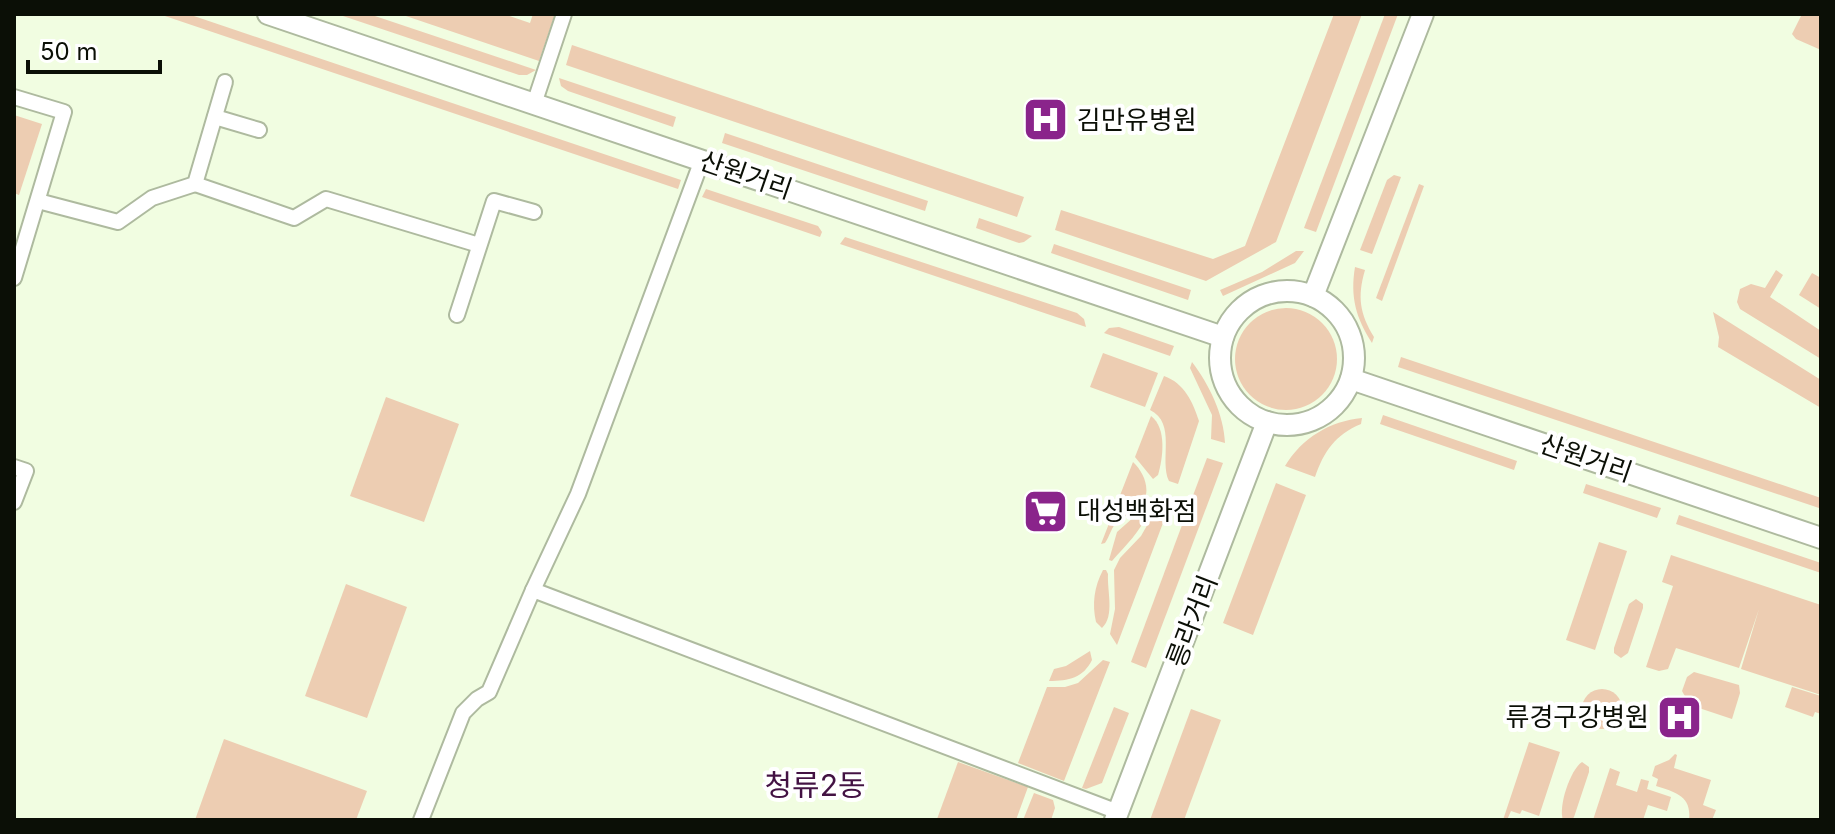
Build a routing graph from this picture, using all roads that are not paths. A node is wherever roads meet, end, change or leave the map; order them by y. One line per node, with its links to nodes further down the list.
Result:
1 (268, 14): 6 (main road, 산원거리)
2 (564, 14): 6 (street)
3 (1423, 14): 15 (main road)
4 (225, 82): 7 (street)
5 (14, 97): 11 (street)
6 (534, 104): 9 (main road, 산원거리)
7 (215, 117): 8 (street); 10 (street)
8 (259, 130)
9 (702, 160): 17 (main road, 산원거리); 23 (street)
10 (195, 184): 11 (street); 13 (street)
11 (38, 201): 14 (street)
12 (534, 212): 13 (street)
13 (479, 245): 16 (street)
14 (14, 278)
15 (1313, 296): 17 (main road); 18 (main road)
16 (457, 315)
17 (1223, 337): 19 (main road)
18 (1351, 379): 19 (main road); 22 (main road, 산원거리)
19 (1267, 422): 24 (main road, 릉라거리)
20 (14, 467): 21 (street)
21 (14, 502)
22 (1821, 538)
23 (533, 590): 24 (street); 25 (street)
24 (1116, 816)
25 (421, 820)

